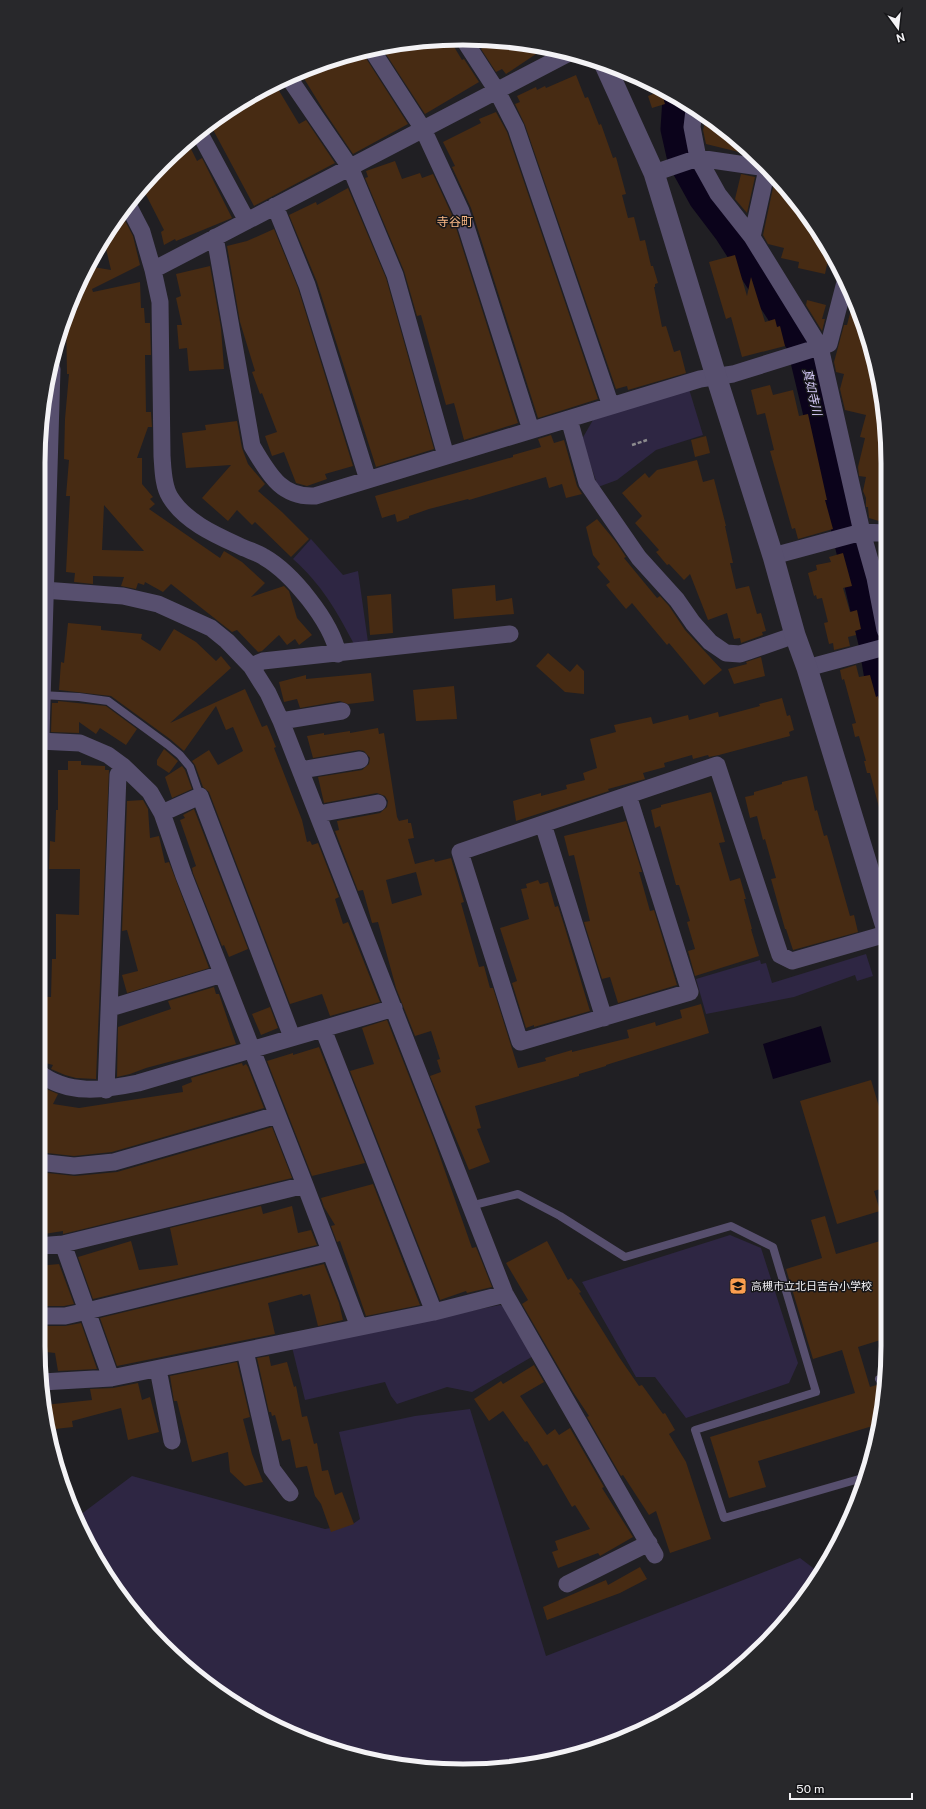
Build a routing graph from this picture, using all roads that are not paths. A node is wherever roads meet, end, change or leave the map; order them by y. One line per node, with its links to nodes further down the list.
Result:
1 (467, 45): 6 (street)
2 (375, 54): 8 (street)
3 (562, 57): 6 (street)
4 (608, 71): 13 (street)
5 (292, 82): 11 (street)
6 (497, 90): 8 (street); 24 (street)
7 (694, 114): 10 (street)
8 (423, 129): 11 (street); 26 (street)
9 (202, 137): 17 (street)
10 (698, 158): 12 (street); 13 (street); 19 (street)
11 (350, 167): 15 (street); 27 (street)
12 (759, 167)
13 (654, 173): 23 (street)
14 (766, 174): 19 (street)
15 (275, 206): 17 (street); 28 (street)
16 (130, 210): 20 (street)
17 (247, 221): 18 (street)
18 (215, 237): 20 (street); 28 (street)
19 (752, 237): 22 (street)
20 (153, 270): 37 (street)
21 (843, 290): 22 (street)
22 (820, 347): 23 (street); 29 (street)
23 (716, 376): 24 (street); 31 (street)
24 (611, 406): 25 (street)
25 (569, 419): 26 (street); 35 (street)
26 (531, 430): 27 (street)
27 (446, 456): 28 (street)
28 (368, 480)
29 (862, 532): 30 (street); 31 (street); 33 (street)
30 (881, 533)
31 (773, 556): 35 (street)
32 (45, 590): 38 (street)
33 (881, 608)
34 (510, 634): 37 (street)
35 (795, 635): 39 (street)
36 (881, 648): 39 (street)
37 (338, 654): 38 (street)
38 (252, 666): 42 (street)
39 (807, 668): 53 (street)
40 (45, 695): 48 (lane)
41 (342, 712): 42 (street)
42 (281, 721): 46 (street)
43 (45, 741): 45 (street)
44 (360, 760): 46 (street)
45 (123, 766): 50 (street); 56 (street)
46 (301, 770): 51 (street)
47 (628, 795): 52 (street); 54 (street); 58 (street)
48 (200, 796): 50 (street); 60 (street)
49 (378, 803): 51 (street)
50 (162, 813): 55 (street)
51 (318, 814): 57 (street)
52 (543, 824): 58 (street); 58 (street)
53 (881, 911)
54 (881, 935)
55 (222, 974): 56 (street); 61 (street)
56 (110, 1008): 63 (street)
57 (394, 1008): 59 (street); 67 (street)
58 (604, 1018)
59 (323, 1029): 60 (street); 73 (street)
60 (292, 1037): 61 (street)
61 (252, 1049): 63 (street); 64 (street)
62 (45, 1076): 63 (street)
63 (106, 1090)
64 (276, 1116): 65 (street); 66 (street)
65 (45, 1163)
66 (305, 1185): 68 (street); 70 (street)
67 (470, 1206): 71 (street); 81 (lane)
68 (62, 1244): 69 (street); 72 (street)
69 (45, 1245)
70 (330, 1252): 72 (street); 75 (street)
71 (505, 1294): 73 (street); 83 (street)
72 (88, 1311): 74 (street); 78 (street)
73 (434, 1312): 75 (street)
74 (45, 1316)
75 (359, 1327): 76 (street)
76 (245, 1350): 77 (street); 82 (street)
77 (158, 1369): 78 (street); 80 (street)
78 (111, 1378): 79 (street)
79 (47, 1382)
80 (172, 1442)
81 (859, 1479)
82 (290, 1493)
83 (568, 1584)

